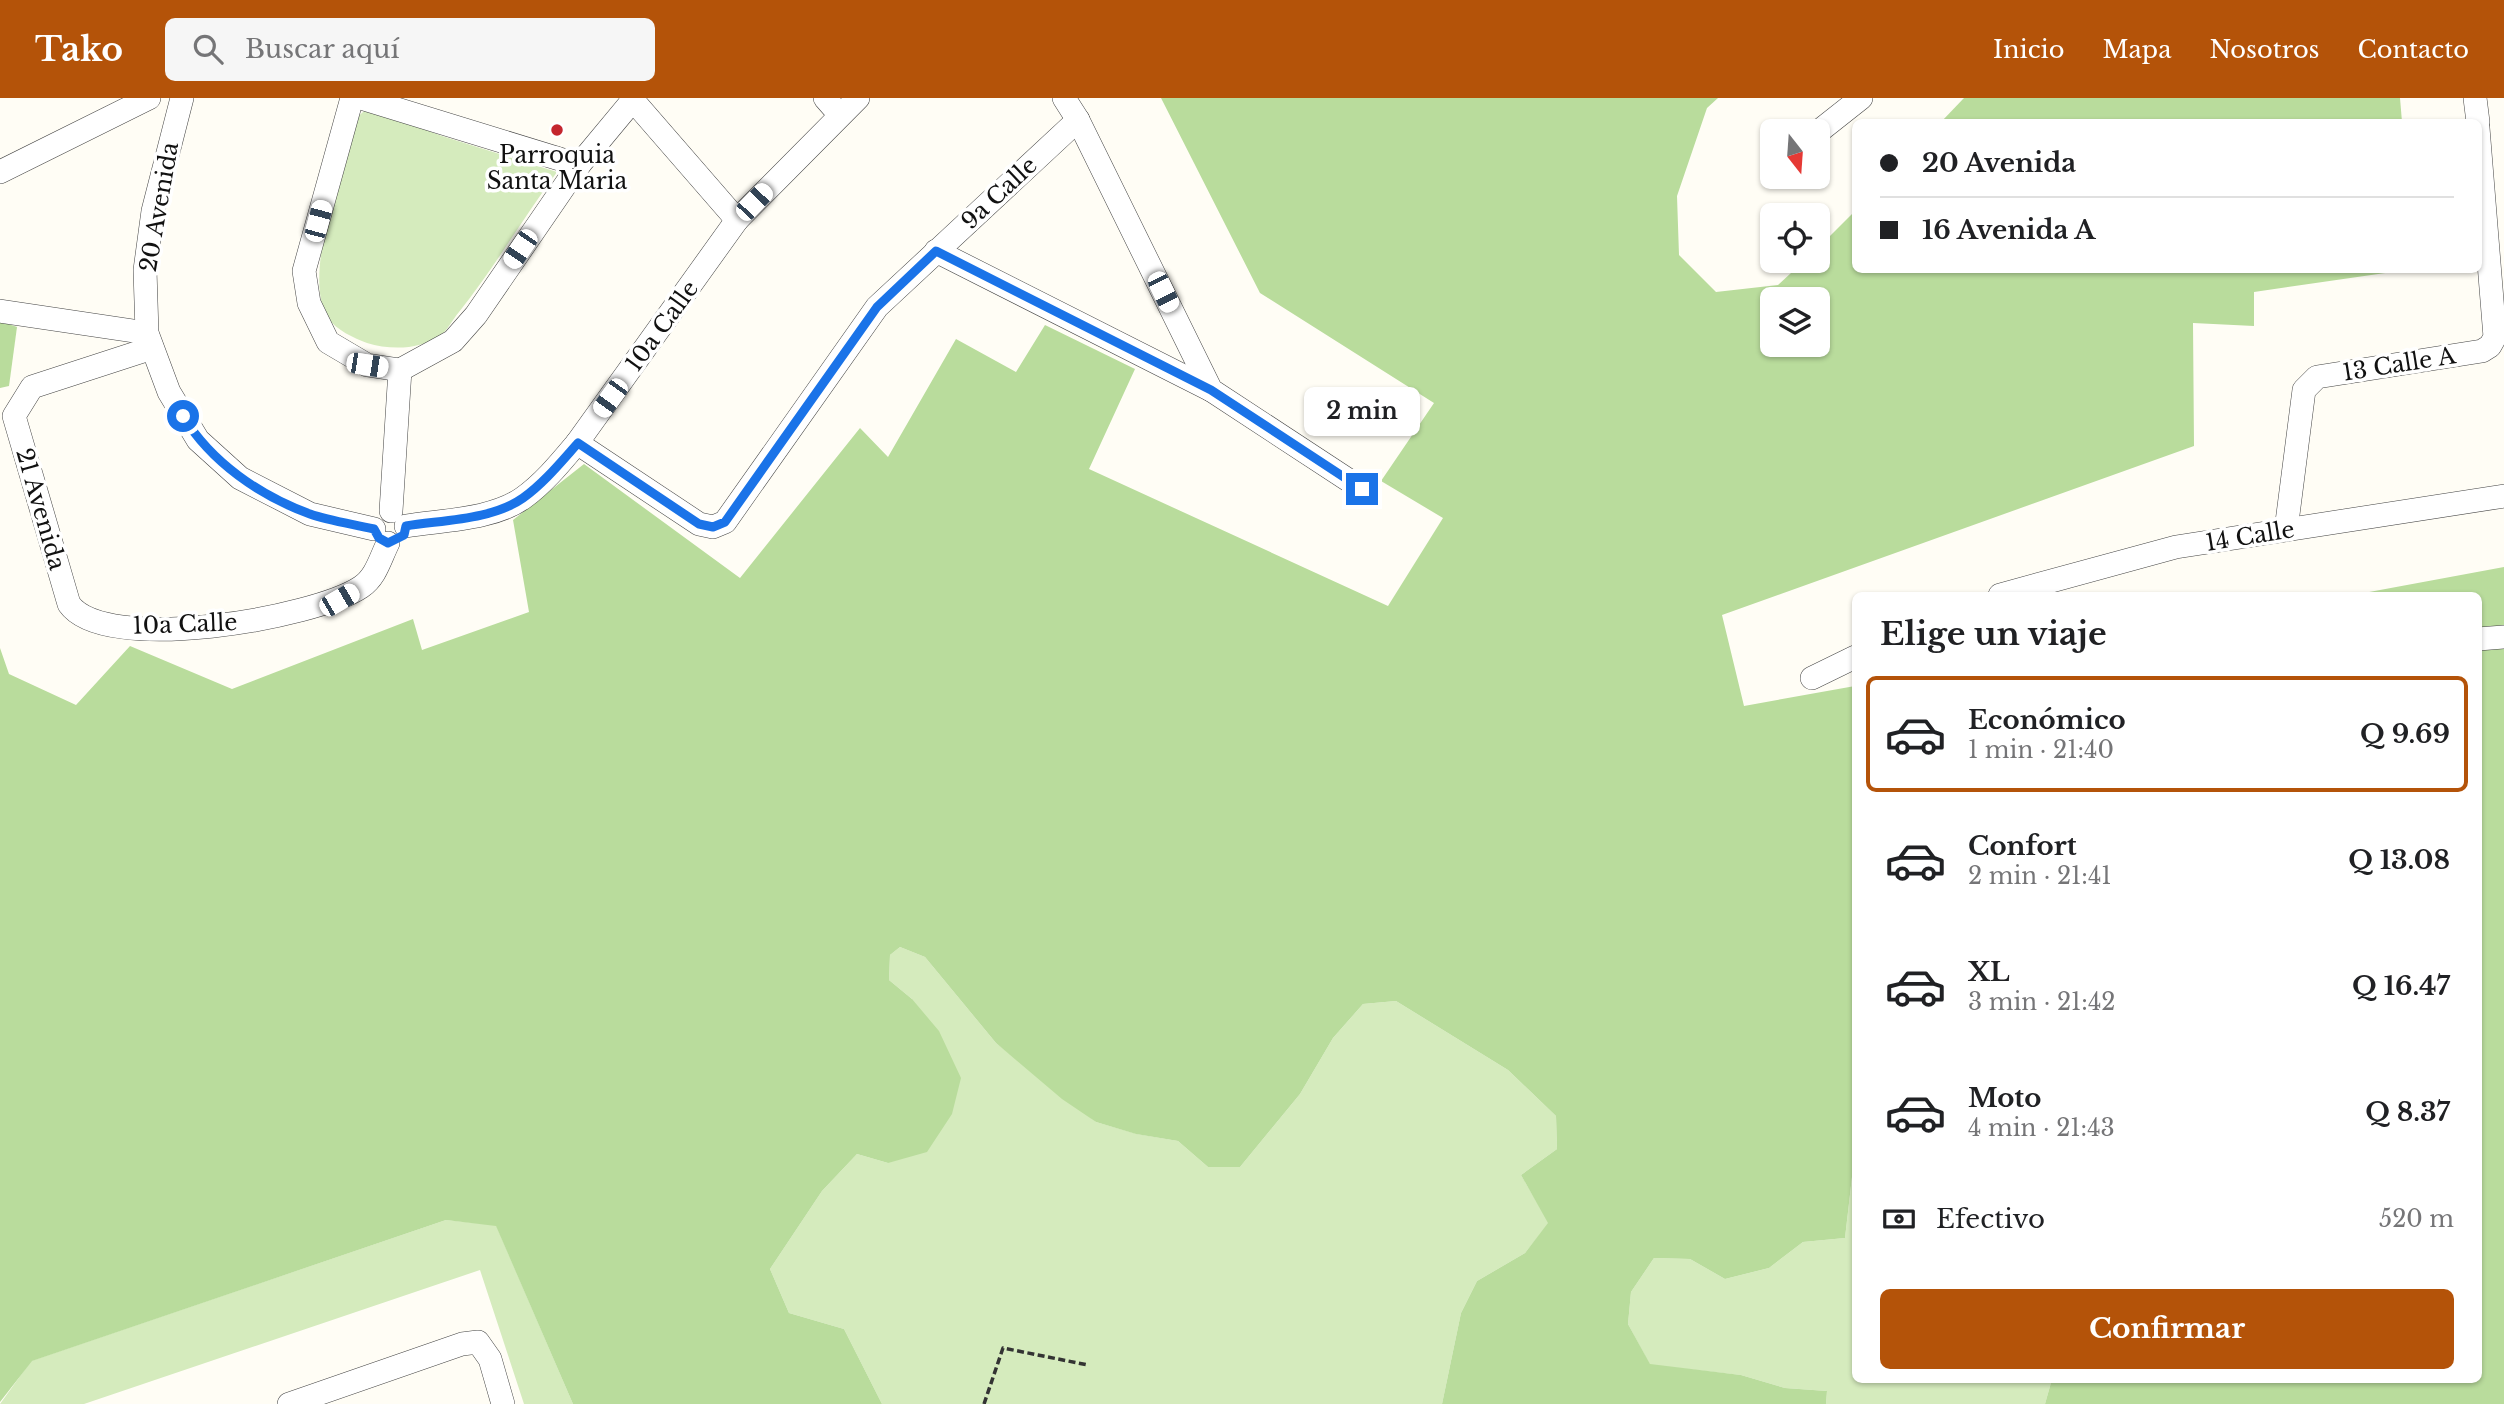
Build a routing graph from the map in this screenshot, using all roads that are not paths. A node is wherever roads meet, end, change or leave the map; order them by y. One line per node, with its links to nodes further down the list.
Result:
1 (149, 98): 15 (street)
2 (182, 98): 20 (street, 20 Avenida)
3 (352, 98): 21 (street)
4 (360, 98): 14 (street)
5 (858, 98): 10 (street, 10a Calle)
6 (1064, 98): 12 (street)
7 (1861, 98): 13 (street)
8 (2476, 98): 11 (street)
9 (632, 99): 14 (street); 17 (street)
10 (832, 106): 17 (street, 10a Calle)
11 (2477, 119)
12 (1078, 120): 18 (street, 9a Calle); 22 (street)
13 (1830, 123)
14 (579, 164): 21 (street)
15 (0, 172)
16 (2482, 174): 27 (street, 13 Calle A)
17 (737, 220): 23 (street, 10a Calle)
18 (936, 251): 22 (street); 23 (street, 9a Calle)
19 (0, 311): 20 (street)
20 (150, 340): 28 (street, 20 Avenida); 30 (street, 21 Avenida)
21 (400, 370): 26 (street)
22 (1211, 390): 24 (street)
23 (578, 443): 26 (street, 10a Calle)
24 (1362, 489)
25 (2504, 496): 27 (street, 14 Calle)
26 (398, 518): 28 (street)
27 (2286, 530): 29 (street, 14 Calle)
28 (381, 536): 30 (street, 10a Calle)
29 (2011, 592)
30 (76, 613)
31 (2504, 637): 32 (street)
32 (2482, 639)
33 (1852, 658): 34 (street)
34 (1812, 678)
35 (289, 1404): 36 (street)
36 (503, 1404)

